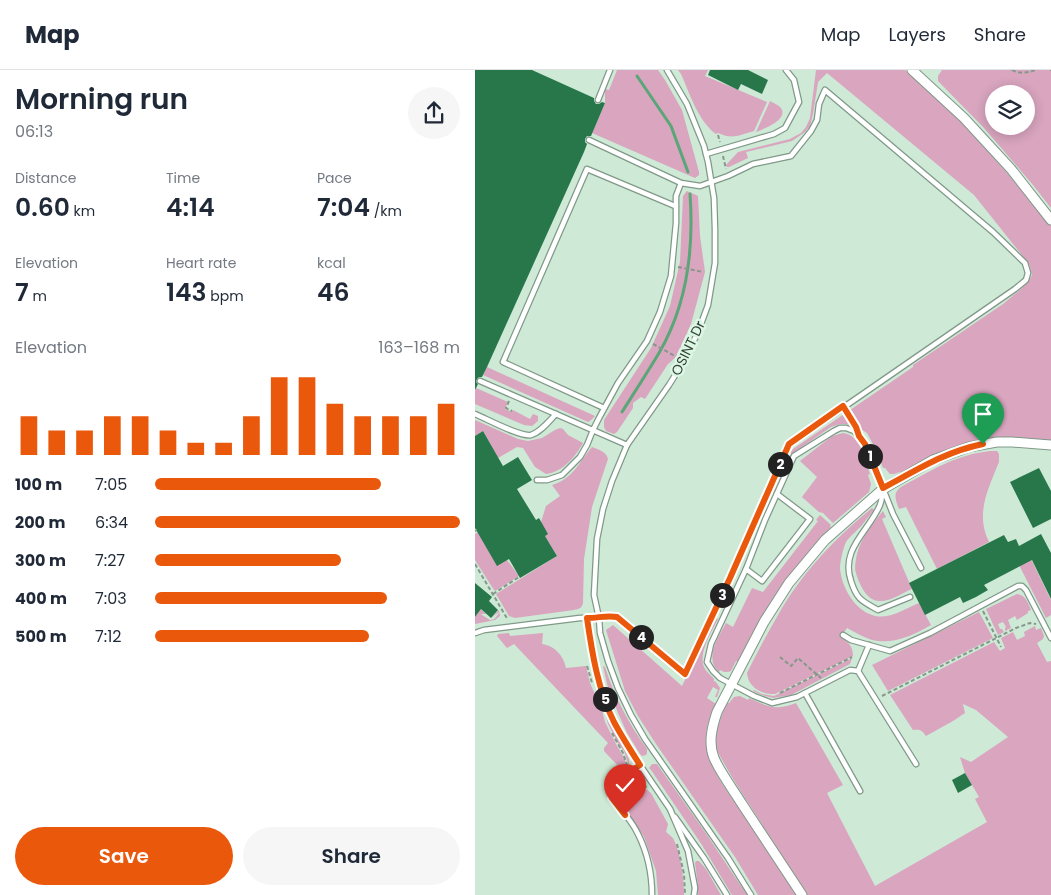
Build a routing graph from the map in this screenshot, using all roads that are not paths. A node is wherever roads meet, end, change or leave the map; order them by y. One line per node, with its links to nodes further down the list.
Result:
1 (610, 70): 5 (lane)
2 (667, 70): 7 (lane, OSINT Dr)
3 (786, 70): 7 (lane)
4 (912, 70): 11 (street)
5 (597, 100)
6 (589, 140): 9 (lane)
7 (706, 154): 8 (lane, OSINT Dr)
8 (712, 182): 9 (lane); 13 (lane); 19 (lane, OSINT Dr)
9 (681, 183): 10 (lane)
10 (675, 206): 14 (lane); 14 (lane)
11 (1051, 220)
12 (480, 381): 16 (lane)
13 (843, 406): 18 (lane); 28 (lane)
14 (604, 408): 17 (lane)
15 (475, 414): 16 (lane)
16 (556, 414): 17 (lane)
17 (593, 430): 19 (lane); 21 (lane)
18 (859, 436): 22 (lane); 23 (lane)
19 (627, 445): 28 (lane, OSINT Dr)
20 (1051, 445): 22 (street)
21 (537, 480)
22 (883, 488): 24 (lane); 26 (lane); 34 (street)
23 (777, 494): 25 (lane); 25 (lane)
24 (921, 568)
25 (746, 569): 34 (lane)
26 (910, 597)
27 (587, 618): 28 (lane); 29 (lane); 37 (lane)
28 (599, 618): 43 (lane, OSINT Dr)
29 (475, 633)
30 (843, 635): 32 (lane)
31 (1051, 638): 32 (lane)
32 (869, 645): 33 (lane)
33 (858, 671): 35 (lane); 36 (lane)
34 (732, 684): 35 (lane); 44 (street)
35 (805, 693): 38 (lane)
36 (916, 764)
37 (640, 765): 39 (lane); 40 (lane)
38 (860, 791)
39 (670, 809): 41 (lane); 42 (lane)
40 (653, 895)
41 (694, 895)
42 (727, 895)
43 (751, 895)
44 (802, 895)

